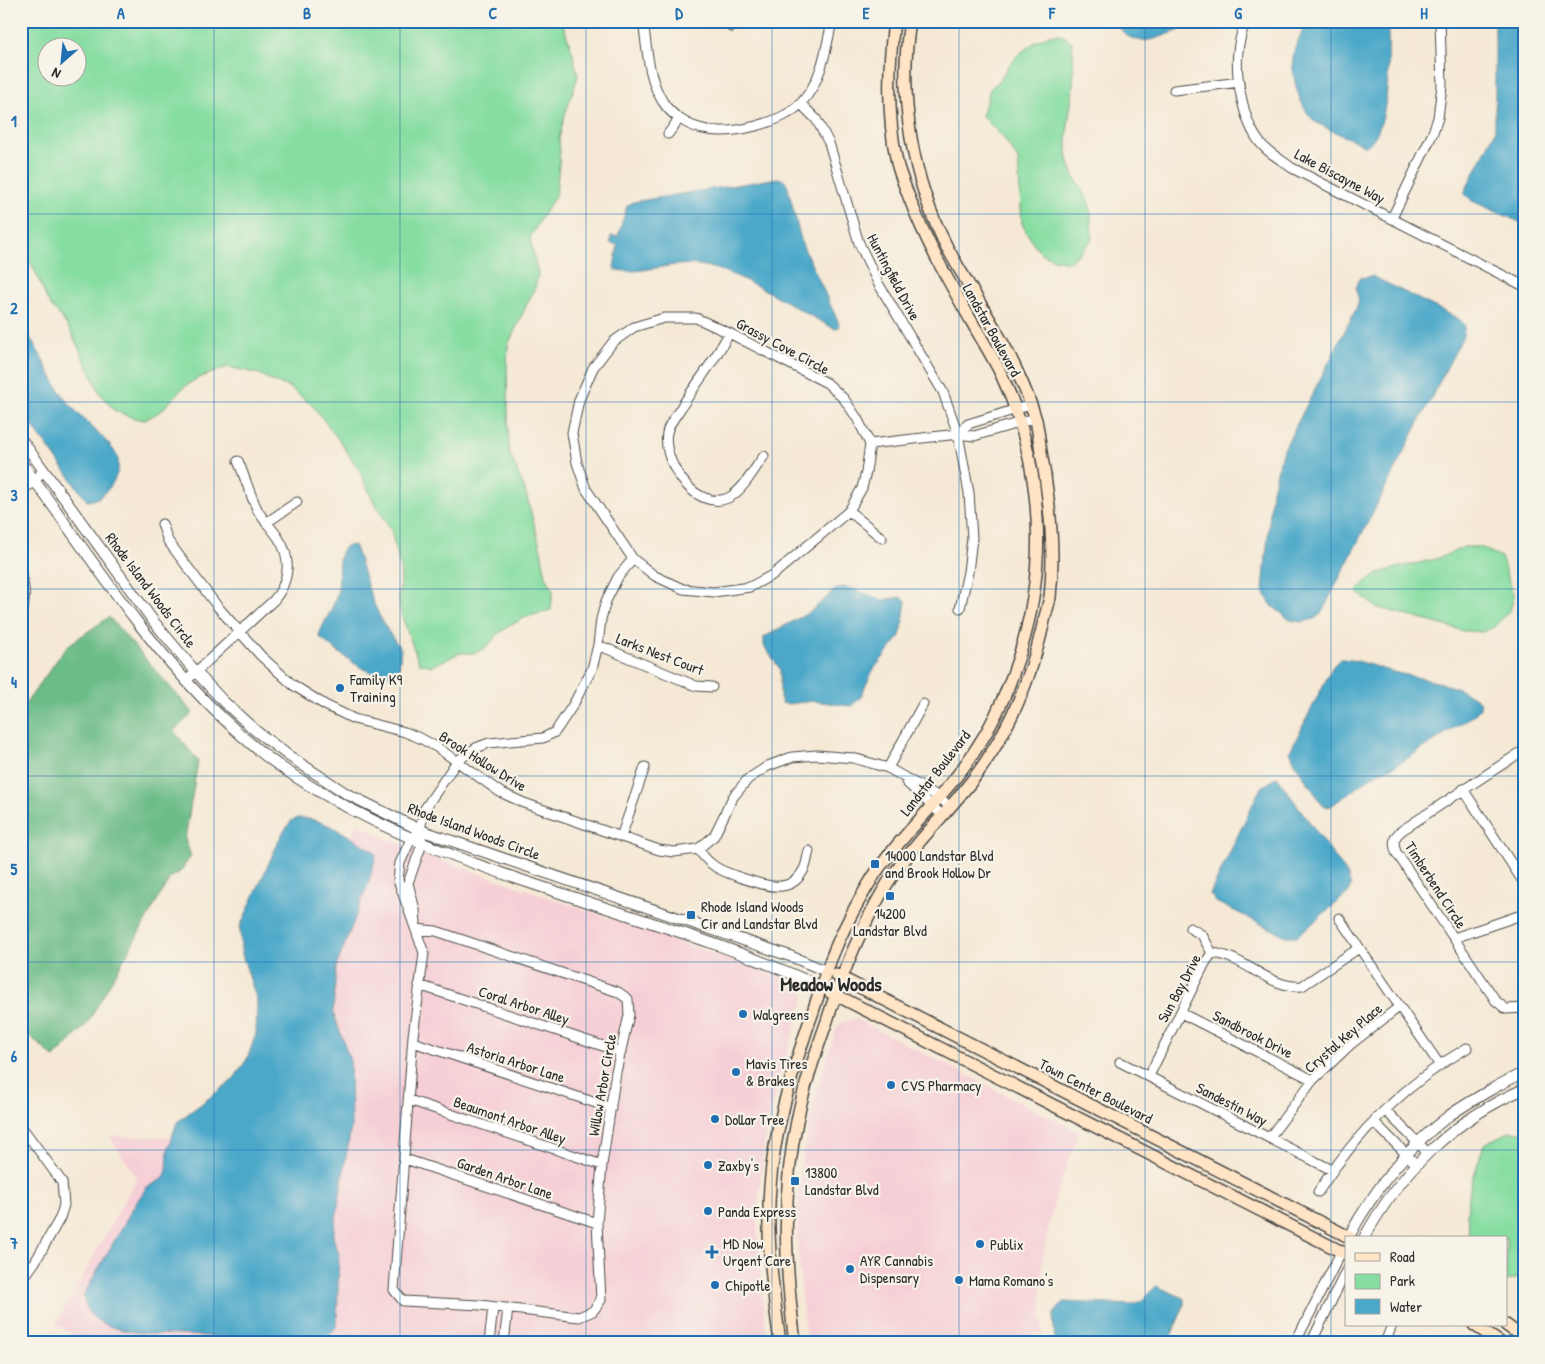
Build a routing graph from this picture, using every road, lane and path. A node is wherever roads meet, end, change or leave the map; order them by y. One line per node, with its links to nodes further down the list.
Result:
1 (643, 21): 10 (street)
2 (832, 21): 9 (street)
3 (894, 21): 16 (main road, Landstar Boulevard)
4 (910, 21): 15 (main road, Landstar Boulevard)
5 (1245, 21): 7 (street, Lake Biscayne Way)
6 (1440, 21): 12 (street)
7 (1240, 82): 8 (street); 12 (street, Lake Biscayne Way)
8 (1174, 90)
9 (801, 104): 10 (street); 19 (street, Huntingfield Drive)
10 (679, 119): 11 (street)
11 (668, 134)
12 (1392, 218): 13 (street, Lake Biscayne Way)
13 (1524, 286)
14 (729, 333): 21 (street, Grassy Cove Circle); 22 (street); 33 (street, Grassy Cove Circle)
15 (1030, 405): 16 (street); 17 (main road, Landstar Boulevard)
16 (1015, 410): 18 (main road, Landstar Boulevard); 19 (street)
17 (1035, 418): 18 (street); 51 (main road, Landstar Boulevard)
18 (1020, 423): 19 (street); 50 (main road, Landstar Boulevard)
19 (958, 434): 21 (street); 35 (street, Huntingfield Drive)
20 (21, 439): 25 (street, Rhode Island Woods Circle)
21 (870, 444): 29 (street, Grassy Cove Circle)
22 (764, 456)
23 (238, 461): 30 (street)
24 (23, 469): 25 (street); 26 (street, Rhode Island Woods Circle)
25 (43, 469): 26 (street); 39 (street, Rhode Island Woods Circle)
26 (35, 482): 27 (street); 40 (street, Rhode Island Woods Circle)
27 (21, 490)
28 (297, 502): 30 (street)
29 (849, 511): 32 (street); 33 (street, Grassy Cove Circle)
30 (266, 523): 37 (street)
31 (162, 524): 37 (street, Brook Hollow Drive)
32 (882, 538)
33 (633, 559): 38 (street)
34 (21, 574): 36 (street)
35 (960, 608)
36 (21, 615)
37 (240, 633): 39 (street); 45 (street, Brook Hollow Drive)
38 (598, 645): 41 (street, Larks Nest Court); 45 (street)
39 (196, 672): 40 (street); 44 (street, Rhode Island Woods Circle)
40 (186, 681): 46 (street, Rhode Island Woods Circle)
41 (712, 687)
42 (923, 704): 48 (street)
43 (1524, 750): 49 (street, Timberbend Circle)
44 (289, 756): 46 (street); 52 (street, Rhode Island Woods Circle)
45 (457, 760): 52 (street); 53 (street, Brook Hollow Drive)
46 (280, 766): 54 (street, Rhode Island Woods Circle)
47 (645, 767): 53 (street)
48 (888, 768): 50 (street); 56 (street)
49 (1463, 789): 58 (street); 63 (street, Timberbend Circle)
50 (935, 801): 51 (street); 66 (main road, Landstar Boulevard)
51 (946, 811): 67 (main road, Landstar Boulevard)
52 (420, 830): 54 (street); 55 (street); 66 (street, Rhode Island Woods Circle)
53 (621, 837): 56 (street, Brook Hollow Drive)
54 (411, 839): 55 (street, Rhode Island Woods Circle); 62 (street)
55 (422, 844): 62 (street); 69 (street, Rhode Island Woods Circle)
56 (698, 849): 57 (street)
57 (809, 850)
58 (1524, 883)
59 (1524, 914): 63 (street)
60 (1338, 918): 64 (street)
61 (1190, 928): 65 (street)
62 (416, 929): 68 (street); 76 (street, Willow Arbor Circle)
63 (1454, 938): 72 (street, Timberbend Circle)
64 (1359, 948): 65 (street, Sun Bay Drive); 71 (street)
65 (1212, 953): 73 (street, Sun Bay Drive)
66 (826, 971): 67 (main road, Town Center Boulevard); 69 (main road, Landstar Boulevard)
67 (842, 978): 70 (main road, Landstar Boulevard); 83 (main road, Town Center Boulevard)
68 (419, 985): 74 (street); 76 (street, Coral Arbor Alley)
69 (821, 987): 70 (main road); 116 (main road, Landstar Boulevard)
70 (835, 995): 86 (main road); 117 (main road, Landstar Boulevard)
71 (1399, 1007): 78 (street); 81 (street, Crystal Key Place)
72 (1524, 1008)
73 (1181, 1013): 80 (street, Sun Bay Drive); 81 (street, Sandbrook Drive)
74 (413, 1042): 84 (street); 85 (street, Astoria Arbor Lane)
75 (1467, 1048): 78 (street)
76 (621, 1052): 85 (street, Willow Arbor Circle)
77 (1120, 1062): 80 (street, Sandestin Way)
78 (1439, 1064): 87 (street)
79 (1524, 1073): 91 (street)
80 (1149, 1076): 90 (street, Sandestin Way)
81 (1313, 1080): 90 (street, Crystal Key Place)
82 (1524, 1089): 92 (street)
83 (1066, 1093): 86 (street); 102 (main road, Town Center Boulevard)
84 (409, 1100): 94 (street); 96 (street, Beaumont Arbor Alley)
85 (611, 1108): 96 (street, Willow Arbor Circle)
86 (1058, 1108): 103 (main road)
87 (1386, 1110): 88 (street); 91 (street)
88 (1374, 1122): 93 (street); 97 (street)
89 (21, 1126): 106 (street)
90 (1269, 1138): 97 (street, Sandestin Way)
91 (1418, 1142): 92 (street); 93 (street)
92 (1428, 1153): 95 (street)
93 (1406, 1154): 95 (street); 100 (street)
94 (405, 1159): 99 (street, Garden Arbor Lane); 107 (street)
95 (1416, 1164): 101 (street)
96 (602, 1165): 99 (street, Willow Arbor Circle)
97 (1332, 1170): 98 (street)
98 (1318, 1192)
99 (597, 1223): 108 (street, Willow Arbor Circle)
100 (1351, 1236)
101 (1365, 1236)
102 (1345, 1242)
103 (1345, 1242)
104 (1345, 1247): 118 (street)
105 (1345, 1273): 119 (street)
106 (21, 1275)
107 (493, 1307): 108 (street, Willow Arbor Circle); 112 (street)
108 (508, 1308): 113 (street)
109 (1392, 1326): 120 (street)
110 (1476, 1326): 121 (main road)
111 (1507, 1326): 114 (main road)
112 (490, 1332): 113 (street); 115 (street)
113 (505, 1338)
114 (1524, 1338)
115 (489, 1343)
116 (780, 1343)
117 (794, 1343)
118 (1295, 1343)
119 (1311, 1343)
120 (1385, 1343)
121 (1501, 1343)

